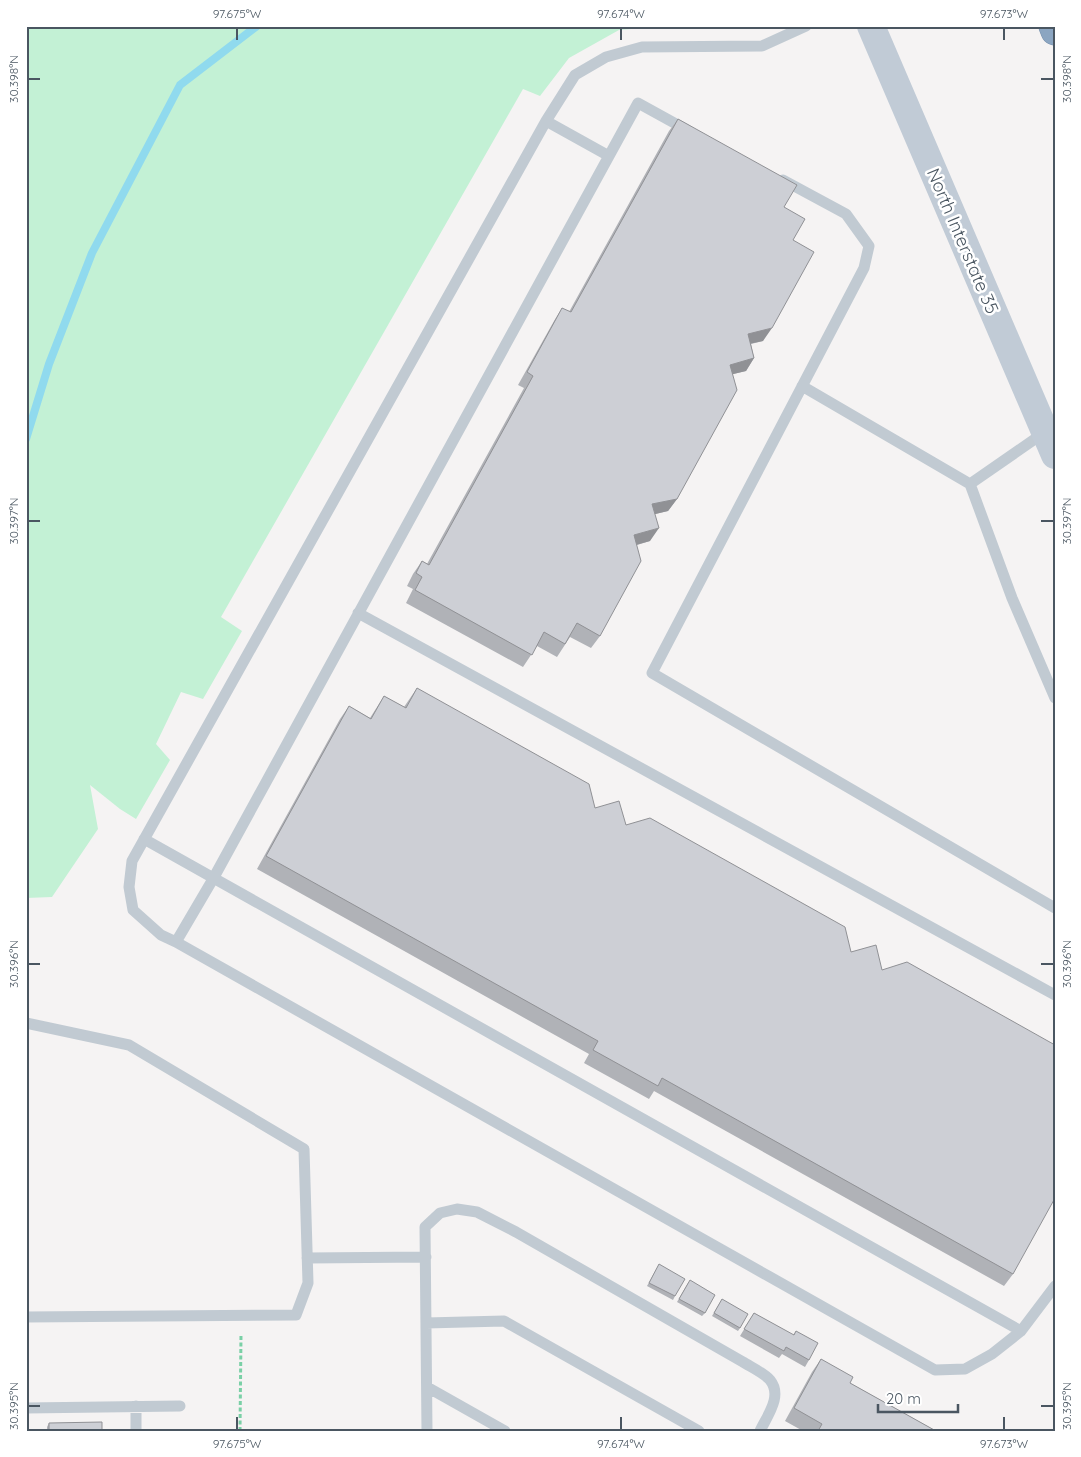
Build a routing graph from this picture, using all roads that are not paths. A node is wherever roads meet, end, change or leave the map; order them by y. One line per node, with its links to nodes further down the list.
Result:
1 (806, 26): 5 (lane)
2 (871, 26): 10 (main road, North Interstate 35)
3 (1054, 26): 4 (highway)
4 (1055, 31)
5 (546, 121): 7 (lane); 14 (lane)
6 (698, 136): 7 (lane)
7 (609, 156): 12 (lane)
8 (776, 177): 9 (lane)
9 (802, 386): 11 (lane); 16 (lane)
10 (1050, 443): 11 (lane)
11 (970, 484): 13 (lane)
12 (358, 613): 15 (lane); 18 (lane)
13 (1055, 698)
14 (144, 839): 15 (lane); 17 (lane)
15 (213, 879): 17 (lane); 25 (lane)
16 (1055, 908)
17 (176, 942): 25 (lane)
18 (1055, 995)
19 (26, 1023): 21 (lane)
20 (426, 1257): 21 (lane); 24 (lane); 34 (lane)
21 (307, 1258): 23 (lane)
22 (1055, 1286): 25 (lane)
23 (26, 1317)
24 (426, 1323): 26 (lane); 33 (lane)
25 (1021, 1331)
26 (427, 1387): 31 (lane); 32 (lane)
27 (136, 1406): 28 (lane); 29 (lane); 30 (lane)
28 (180, 1406)
29 (26, 1408)
30 (136, 1431)
31 (427, 1431)
32 (505, 1431)
33 (699, 1431)
34 (760, 1431)

